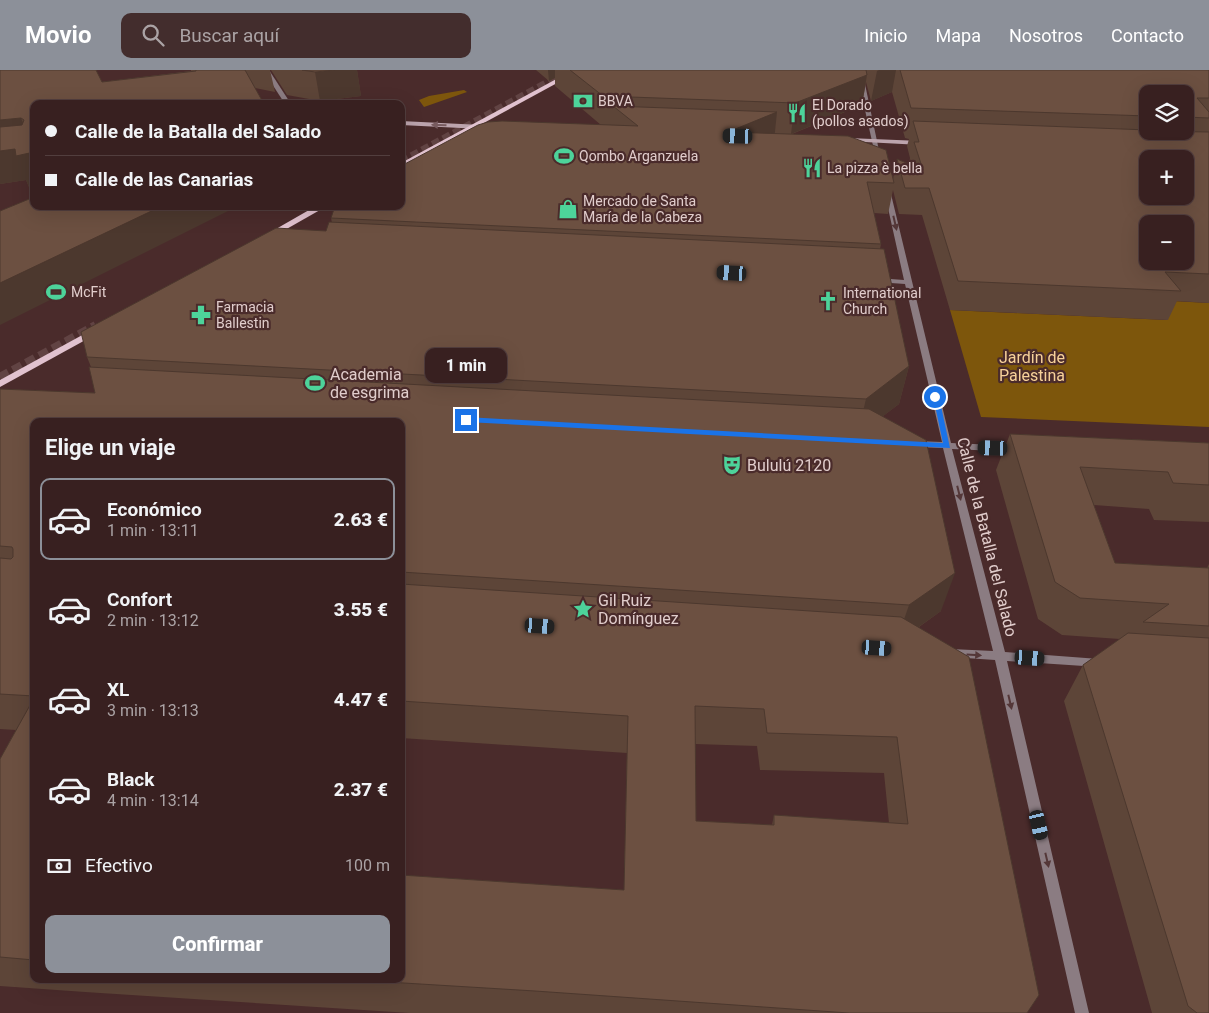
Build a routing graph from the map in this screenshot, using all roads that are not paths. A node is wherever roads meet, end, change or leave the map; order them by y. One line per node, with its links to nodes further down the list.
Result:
1 (266, 70): 4 (street)
2 (578, 70): 6 (main road)
3 (859, 70): 9 (street, Calle de la Batalla del Salado)
4 (285, 100)
5 (405, 123): 6 (main road, one-way to 5)
6 (477, 126): 7 (main road); 11 (main road)
7 (486, 127)
8 (836, 140): 9 (main road)
9 (875, 141): 10 (main road); 15 (street, Calle de la Batalla del Salado, one-way to 15)
10 (928, 143)
11 (405, 164)
12 (316, 210): 13 (main road)
13 (259, 241)
14 (871, 280): 15 (street)
15 (908, 282): 19 (street, Calle de la Batalla del Salado)
16 (104, 326): 17 (main road)
17 (0, 384)
18 (901, 443): 19 (street)
19 (947, 446): 20 (street); 22 (street, Calle de la Batalla del Salado, one-way to 22)
20 (1032, 450)
21 (937, 652): 22 (street, one-way to 22)
22 (1000, 656): 23 (street); 24 (street, Calle de la Batalla del Salado, one-way to 24)
23 (1113, 664)
24 (1082, 1013)

